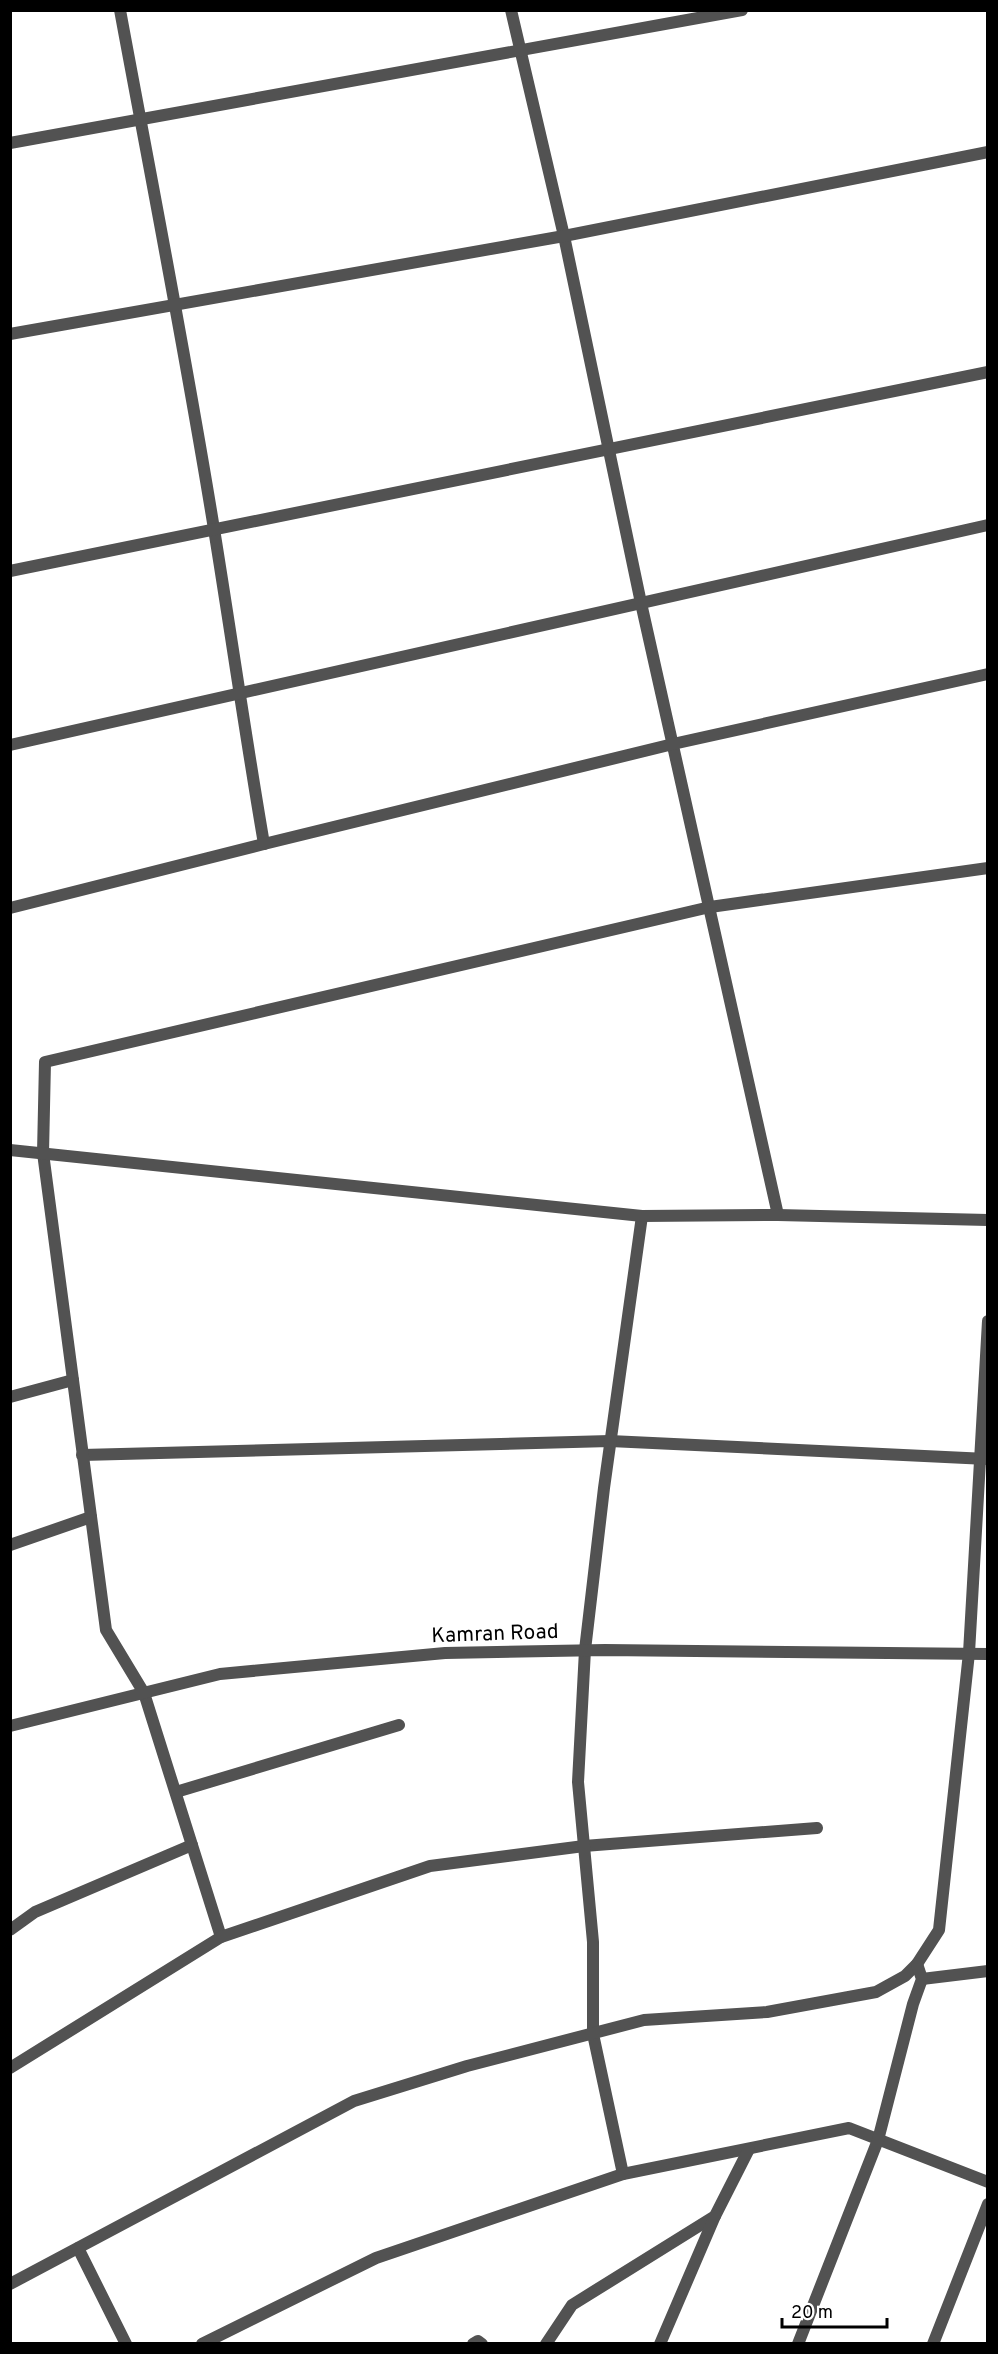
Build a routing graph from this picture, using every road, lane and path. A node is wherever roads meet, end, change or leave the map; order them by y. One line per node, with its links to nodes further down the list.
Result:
1 (120, 10): 5 (street)
2 (512, 10): 4 (street)
3 (742, 10): 4 (street)
4 (521, 51): 5 (street); 8 (street)
5 (140, 120): 6 (street); 9 (street)
6 (10, 143)
7 (987, 152): 8 (street)
8 (564, 236): 9 (street); 12 (street)
9 (175, 305): 10 (street); 14 (street)
10 (10, 334)
11 (987, 372): 12 (street)
12 (610, 449): 14 (street); 16 (street)
13 (987, 525): 16 (street)
14 (214, 530): 15 (street); 18 (street)
15 (10, 571)
16 (641, 603): 18 (street); 19 (street)
17 (987, 674): 19 (street)
18 (238, 694): 20 (street); 21 (street)
19 (673, 744): 21 (street); 23 (street)
20 (10, 745)
21 (264, 844): 24 (street)
22 (987, 868): 23 (street)
23 (710, 907): 26 (street); 27 (street)
24 (10, 908)
25 (10, 1150): 26 (street)
26 (43, 1153): 28 (street); 31 (street)
27 (778, 1215): 28 (street); 29 (street)
28 (642, 1216): 33 (street)
29 (987, 1220)
30 (987, 1321): 35 (street)
31 (73, 1380): 32 (street); 34 (street)
32 (10, 1397)
33 (610, 1441): 34 (street); 35 (street); 38 (street)
34 (82, 1455): 36 (street)
35 (984, 1459): 39 (street)
36 (91, 1518): 37 (street); 41 (street)
37 (10, 1545)
38 (585, 1650): 39 (street, Kamran Road); 41 (street, Kamran Road); 47 (street)
39 (969, 1653): 40 (street, Kamran Road); 50 (street)
40 (987, 1653)
41 (144, 1693): 43 (street, Kamran Road); 44 (street)
42 (399, 1725): 44 (street)
43 (10, 1726)
44 (176, 1792): 46 (street)
45 (817, 1828): 47 (street)
46 (192, 1845): 48 (street); 49 (street)
47 (584, 1846): 49 (street); 53 (street)
48 (10, 1929)
49 (221, 1936): 54 (street)
50 (917, 1964): 52 (street); 53 (street)
51 (987, 1971): 52 (street)
52 (922, 1979): 55 (street)
53 (593, 2034): 57 (street); 61 (street)
54 (10, 2068)
55 (878, 2140): 56 (street); 58 (street); 69 (street)
56 (749, 2149): 57 (street); 60 (street)
57 (623, 2174): 64 (street)
58 (987, 2182)
59 (987, 2204): 70 (street)
60 (715, 2216): 67 (street); 68 (street)
61 (78, 2248): 62 (street); 63 (street)
62 (10, 2284)
63 (126, 2343)
64 (202, 2343)
65 (473, 2343): 66 (street)
66 (482, 2343)
67 (546, 2343)
68 (660, 2343)
69 (798, 2343)
70 (933, 2343)

